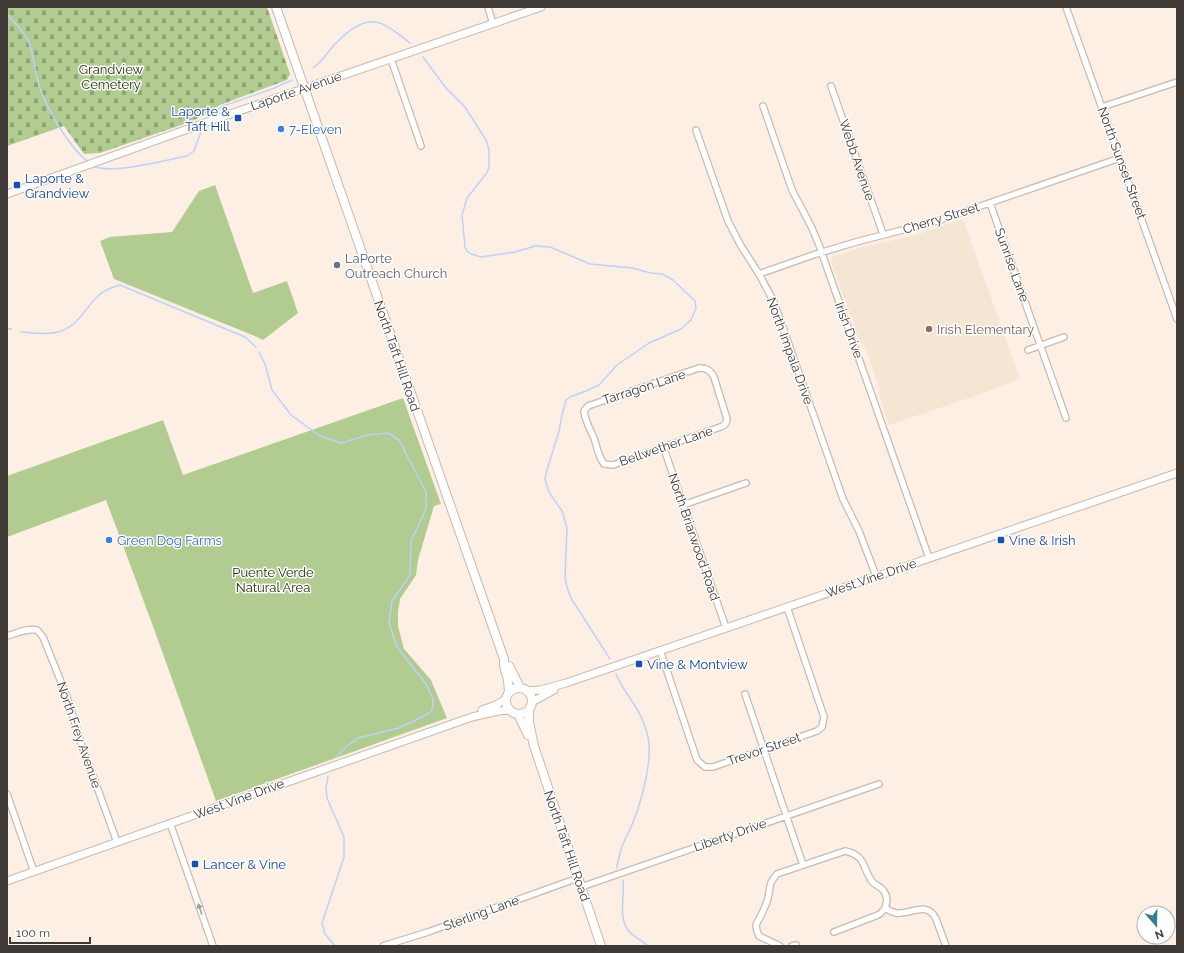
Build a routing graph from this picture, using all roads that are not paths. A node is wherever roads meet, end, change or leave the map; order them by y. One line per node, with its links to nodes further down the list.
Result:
1 (276, 7): 9 (main road, North Taft Hill Road)
2 (488, 7): 5 (street)
3 (541, 7): 5 (street, Laporte Avenue)
4 (1066, 7): 11 (street, North Sunset Street)
5 (493, 24): 6 (street, Laporte Avenue)
6 (391, 59): 9 (street, Laporte Avenue); 13 (street)
7 (1177, 82): 11 (street)
8 (831, 86): 17 (street, Webb Avenue)
9 (305, 88): 15 (street, Laporte Avenue); 37 (main road, North Taft Hill Road)
10 (763, 106): 18 (street, Irish Drive)
11 (1102, 107): 14 (street, North Sunset Street)
12 (696, 130): 19 (street, North Impala Drive)
13 (421, 146)
14 (1120, 158): 16 (street, Cherry Street); 20 (street, North Sunset Street)
15 (7, 194)
16 (990, 203): 17 (street, Cherry Street); 22 (street, Sunrise Lane)
17 (883, 234): 18 (street, Cherry Street)
18 (822, 252): 19 (street, Cherry Street); 31 (street, Irish Drive)
19 (759, 274): 32 (street, North Impala Drive)
20 (1177, 319)
21 (1064, 337): 22 (street)
22 (1041, 346): 23 (street); 24 (street, Sunrise Lane)
23 (1028, 350)
24 (1066, 418)
25 (726, 423): 26 (street, Bellwether Lane); 27 (street, Tarragon Lane)
26 (663, 446): 27 (street, Bellwether Lane); 30 (street, North Briarwood Road)
27 (604, 464)
28 (1177, 473): 31 (street, West Vine Drive)
29 (746, 483): 30 (street)
30 (684, 505): 34 (street, North Briarwood Road)
31 (929, 558): 32 (street, West Vine Drive)
32 (876, 576): 33 (street, West Vine Drive)
33 (787, 607): 34 (street, West Vine Drive); 47 (street, Trevor Street)
34 (726, 628): 36 (street, West Vine Drive)
35 (7, 636): 52 (street, North Frey Avenue)
36 (660, 650): 38 (street, West Vine Drive); 47 (street, Trevor Street)
37 (504, 659): 39 (main road, North Taft Hill Road); 42 (main road, North Taft Hill Road)
38 (566, 683): 40 (street, West Vine Drive); 43 (street, West Vine Drive)
39 (520, 687): 40 (main road); 42 (main road, West Vine Drive)
40 (528, 691): 43 (main road)
41 (745, 694): 47 (street)
42 (507, 695): 44 (main road); 45 (street, West Vine Drive)
43 (531, 706): 44 (main road, West Vine Drive); 46 (main road, North Taft Hill Road)
44 (514, 712): 45 (street, West Vine Drive); 46 (main road, North Taft Hill Road)
45 (472, 717): 51 (street, West Vine Drive)
46 (534, 746): 55 (main road, North Taft Hill Road)
47 (764, 749): 50 (street)
48 (879, 784): 50 (street, Liberty Drive)
49 (7, 794): 54 (street)
50 (786, 816): 53 (street); 57 (street, Liberty Drive)
51 (170, 823): 52 (street, West Vine Drive); 60 (street, one-way to 51)
52 (117, 842): 54 (street, West Vine Drive)
53 (803, 865): 58 (street); 63 (street)
54 (34, 872): 56 (street, West Vine Drive)
55 (578, 878): 57 (main road, North Taft Hill Road); 61 (street, Sterling Lane)
56 (7, 881)
57 (581, 887): 62 (main road, North Taft Hill Road)
58 (885, 908): 59 (street); 64 (street)
59 (834, 932)
60 (213, 946)
61 (383, 946)
62 (601, 946)
63 (780, 946)
64 (946, 946)

